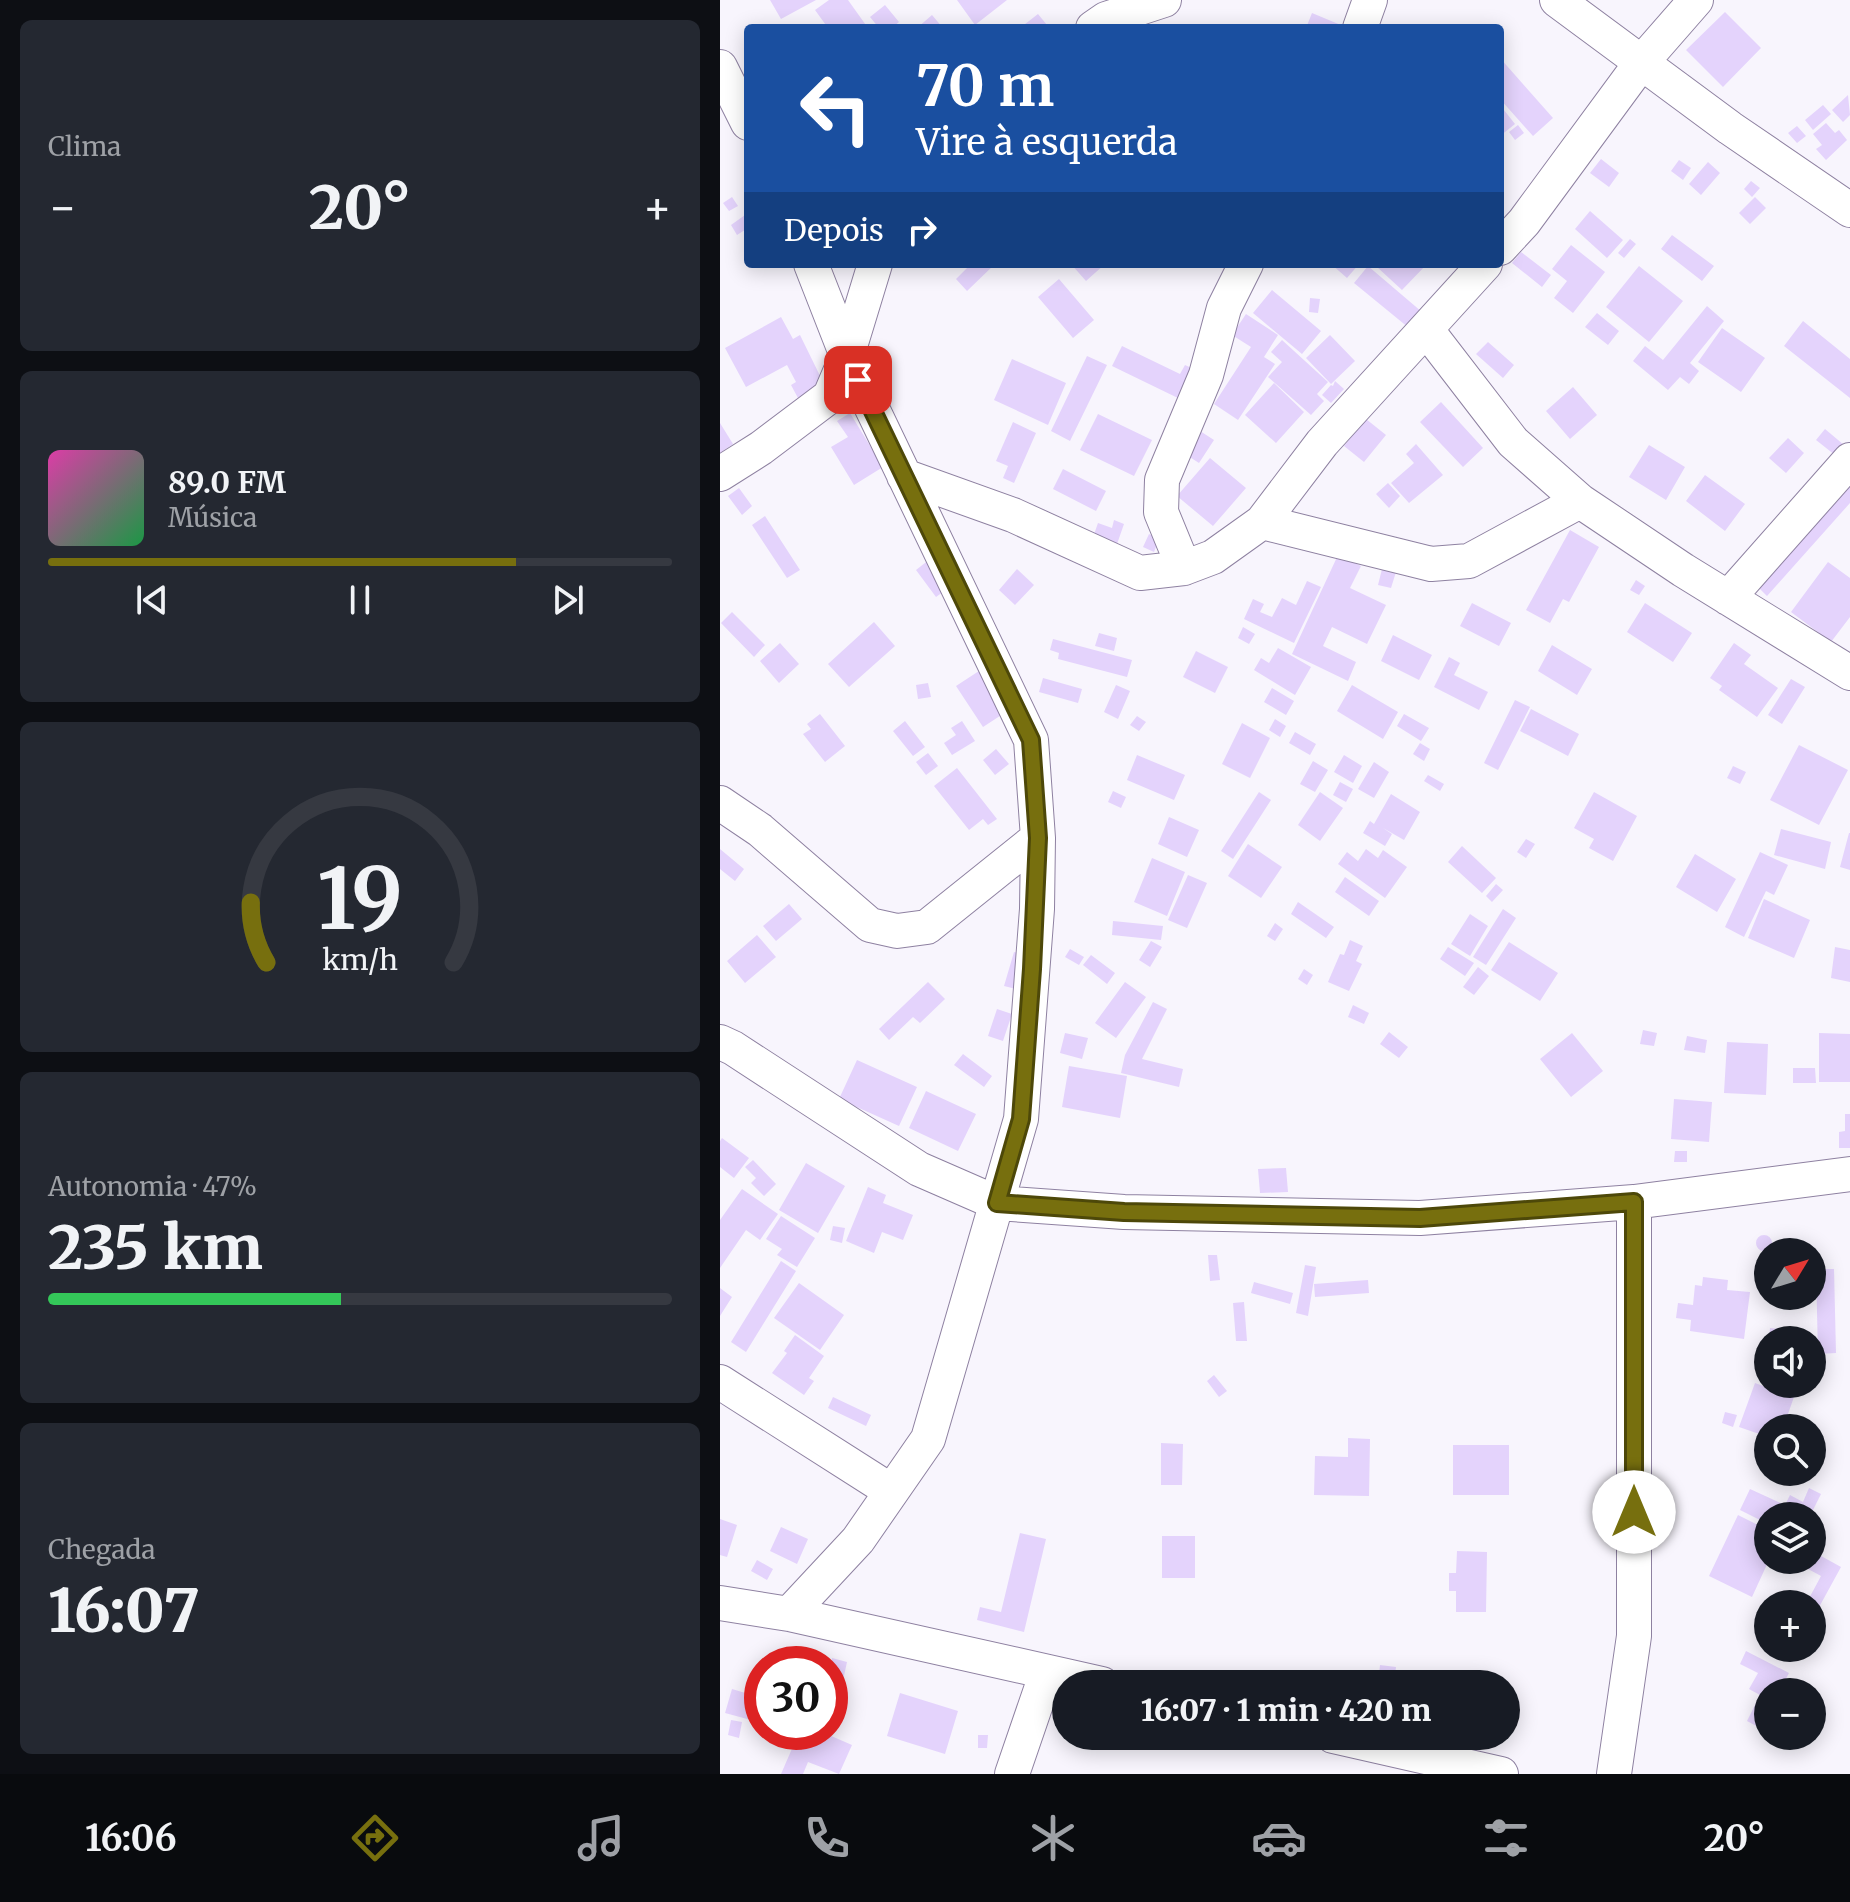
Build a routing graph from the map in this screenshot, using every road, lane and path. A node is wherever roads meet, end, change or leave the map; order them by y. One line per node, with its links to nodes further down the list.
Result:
1 (1164, 0): 5 (street)
2 (1370, 0): 6 (street)
3 (1557, 0): 7 (street)
4 (1696, 0): 7 (street)
5 (1096, 16)
6 (1361, 24)
7 (1641, 63): 10 (street); 11 (street)
8 (720, 67): 9 (street)
9 (744, 115)
10 (1850, 210)
11 (1504, 244)
12 (813, 268): 17 (street)
13 (874, 268): 17 (street)
14 (1244, 268): 23 (street)
15 (1481, 268): 16 (street)
16 (1426, 329): 21 (street); 22 (street)
17 (847, 356): 19 (street); 20 (street)
18 (1850, 460): 24 (street)
19 (720, 474)
20 (904, 476): 23 (street); 27 (street)
21 (1580, 501): 22 (street); 24 (street)
22 (1262, 522): 23 (street)
23 (1184, 568)
24 (1728, 598): 25 (street)
25 (1850, 673)
26 (720, 803): 27 (street)
27 (1038, 838): 31 (street)
28 (720, 1042): 31 (street)
29 (1850, 1174): 30 (street)
30 (1634, 1202): 31 (street); 41 (street)
31 (997, 1203): 33 (street)
32 (720, 1382): 33 (street)
33 (891, 1491): 35 (street)
34 (720, 1603): 35 (street)
35 (789, 1614): 36 (street)
36 (1047, 1672): 37 (street); 39 (street)
37 (1052, 1673)
38 (1395, 1750): 40 (street)
39 (1012, 1774)
40 (1501, 1774)
41 (1614, 1774)

